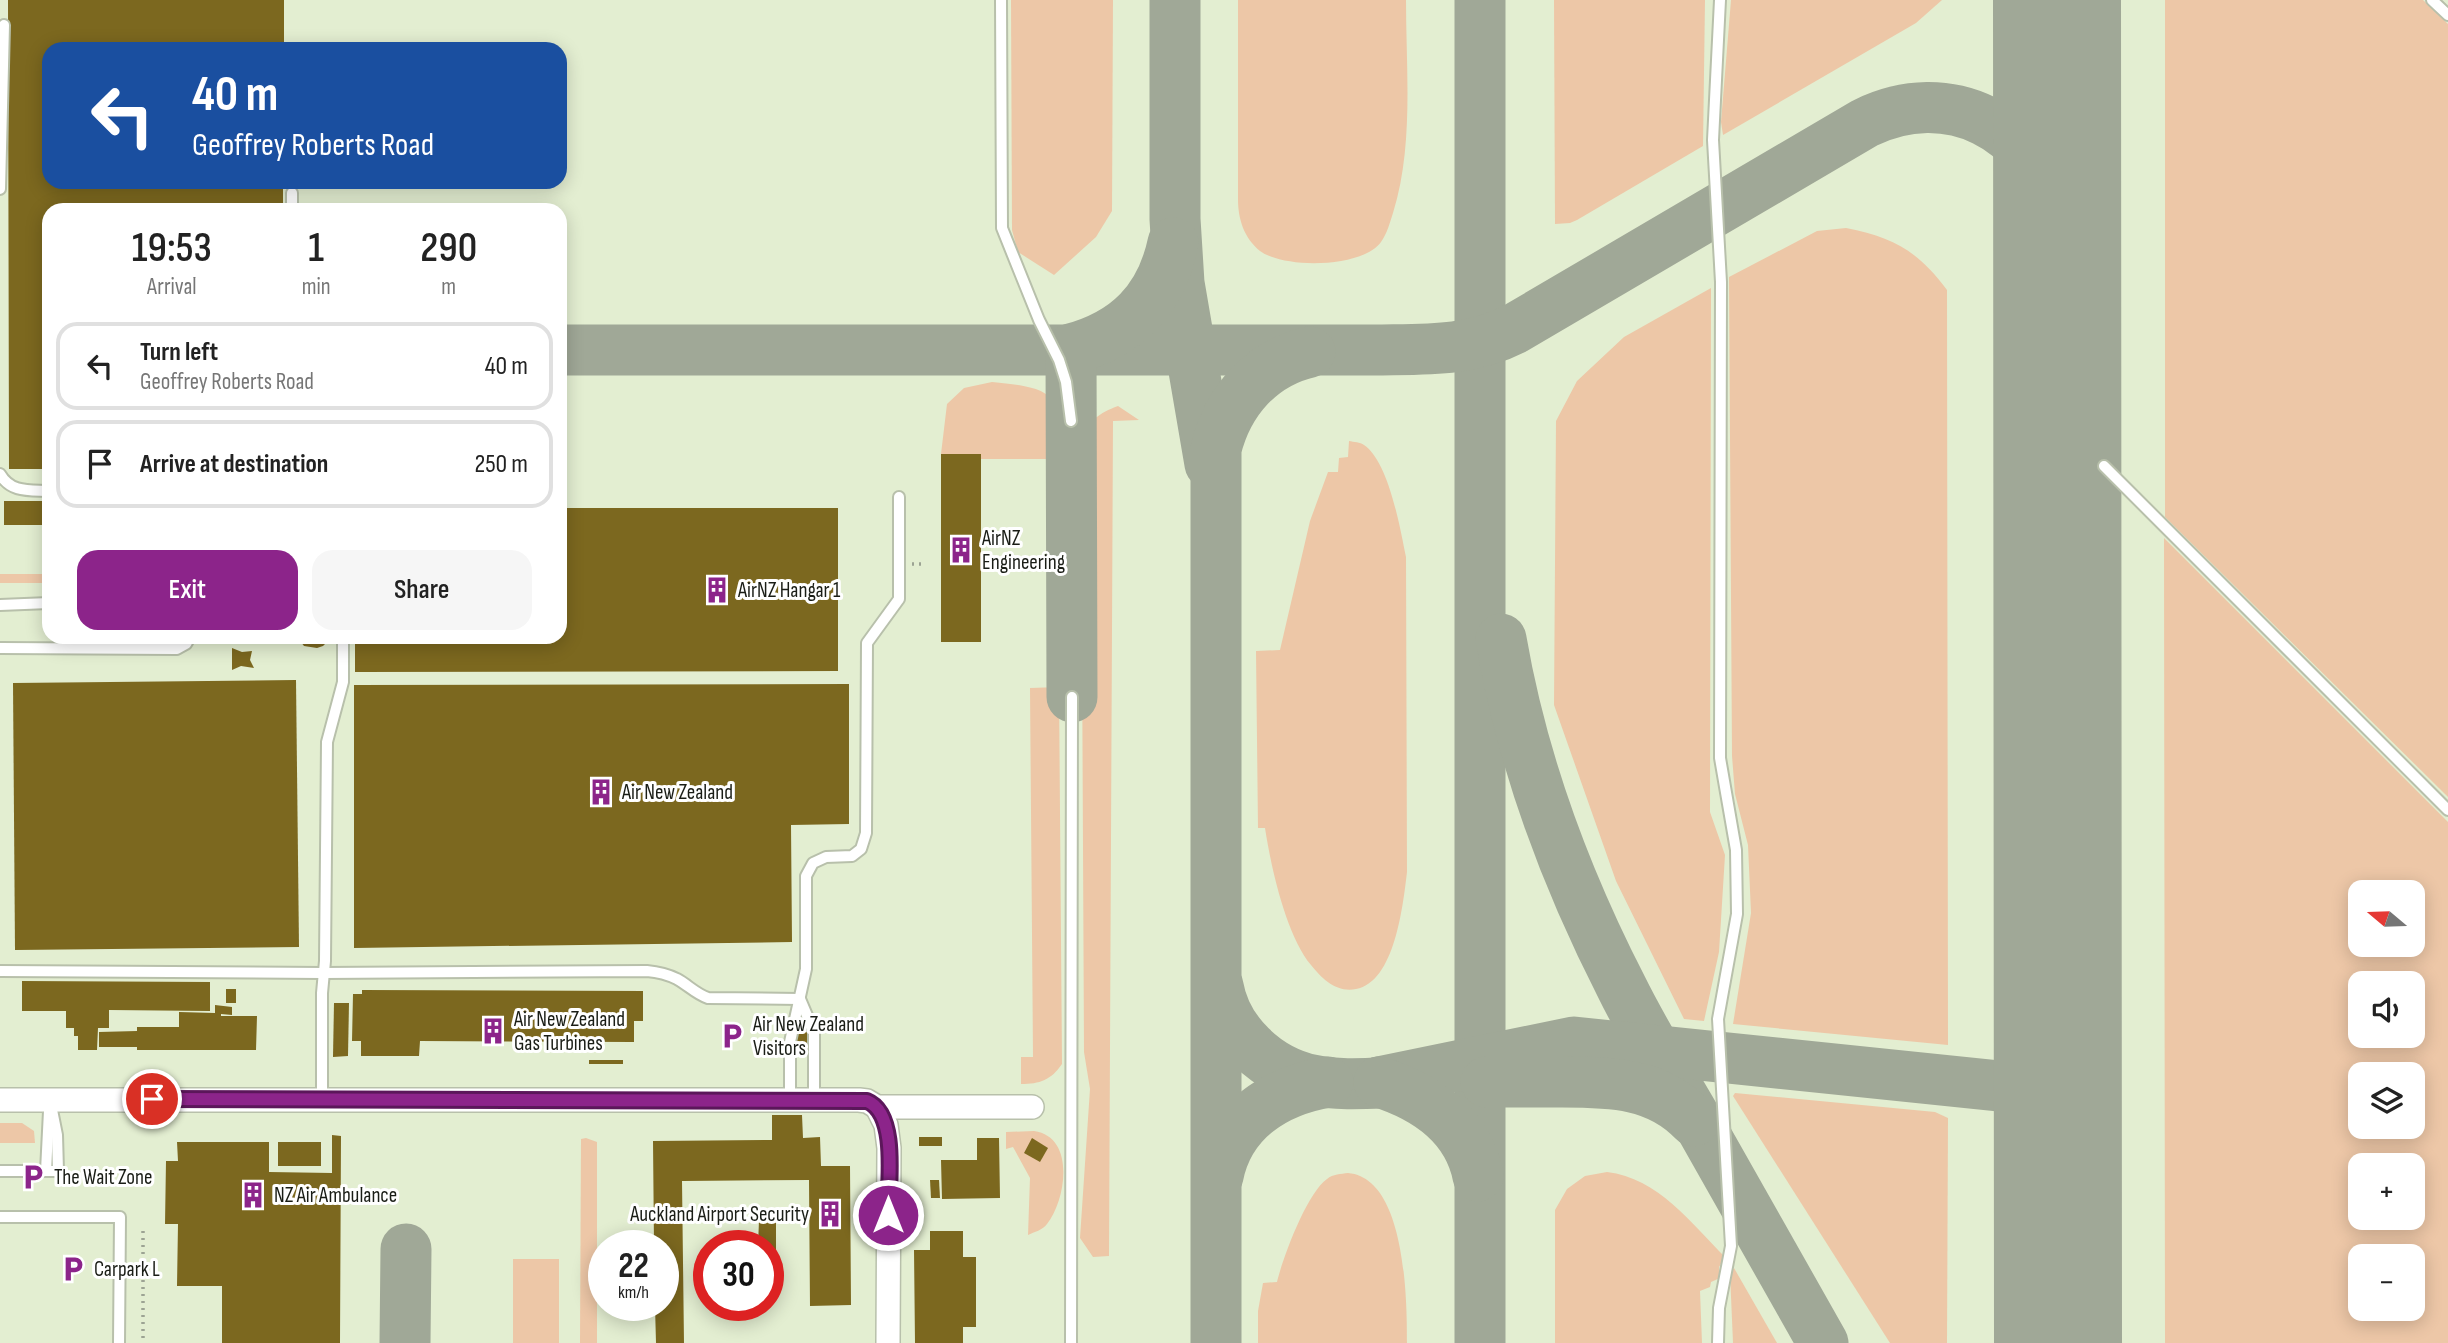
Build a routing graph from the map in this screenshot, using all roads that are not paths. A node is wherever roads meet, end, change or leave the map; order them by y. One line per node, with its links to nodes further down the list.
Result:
1 (1001, 0): 9 (lane)
2 (1720, 0): 36 (lane)
3 (2432, 0): 4 (lane)
4 (2448, 15)
5 (4, 25): 6 (lane)
6 (0, 189)
7 (292, 193): 8 (lane)
8 (292, 203)
9 (1071, 421)
10 (2104, 467): 20 (lane)
11 (0, 474): 12 (lane)
12 (42, 490)
13 (899, 498): 23 (lane)
14 (42, 603): 15 (lane)
15 (0, 605)
16 (186, 644): 18 (lane)
17 (343, 644): 22 (lane)
18 (0, 648)
19 (1072, 697): 35 (lane)
20 (2448, 810)
21 (0, 971): 22 (lane)
22 (323, 973): 23 (lane); 26 (lane)
23 (800, 999): 27 (lane); 28 (lane)
24 (0, 1100): 25 (street)
25 (50, 1100): 26 (street); 31 (lane)
26 (322, 1100): 27 (street)
27 (790, 1100): 28 (street)
28 (814, 1100): 29 (street)
29 (877, 1107): 30 (street); 34 (street)
30 (1032, 1107)
31 (0, 1171)
32 (0, 1217): 33 (lane)
33 (119, 1343)
34 (888, 1343)
35 (1071, 1343)
36 (1718, 1343)

